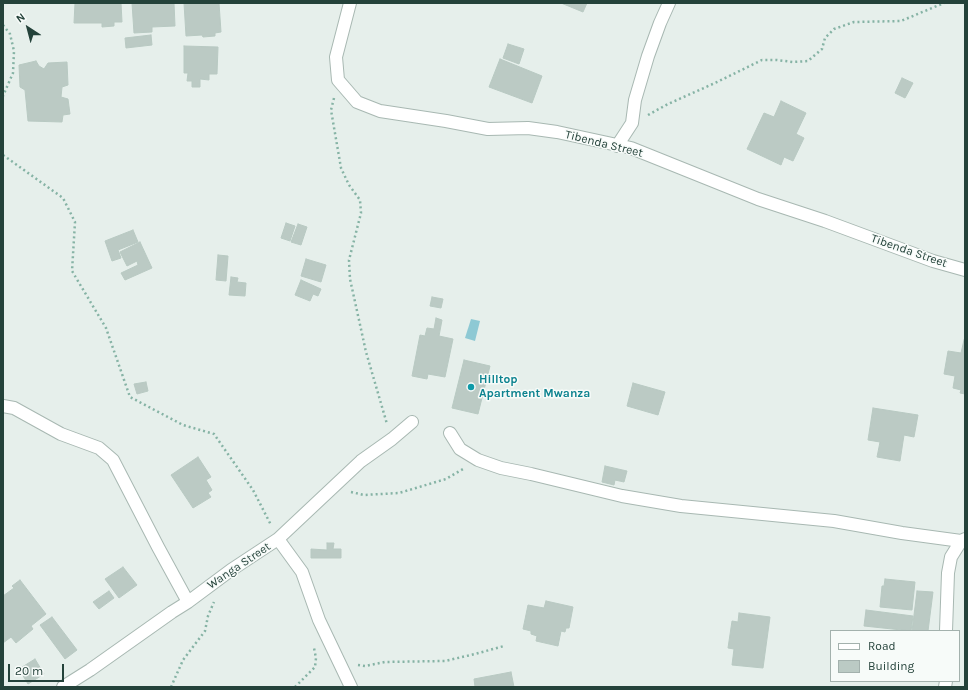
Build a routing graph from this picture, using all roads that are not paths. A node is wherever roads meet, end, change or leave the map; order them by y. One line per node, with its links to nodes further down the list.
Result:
1 (350, 3): 3 (street, Tibenda Street)
2 (670, 3): 3 (street)
3 (616, 146): 4 (street, Tibenda Street)
4 (965, 270)
5 (3, 406): 10 (street)
6 (412, 422): 8 (street)
7 (450, 433): 9 (street)
8 (278, 539): 10 (street, Wanga Street); 13 (street, Wanga Street)
9 (963, 540): 11 (street)
10 (188, 602): 12 (street, Wanga Street)
11 (946, 630)
12 (63, 687)
13 (351, 687)

